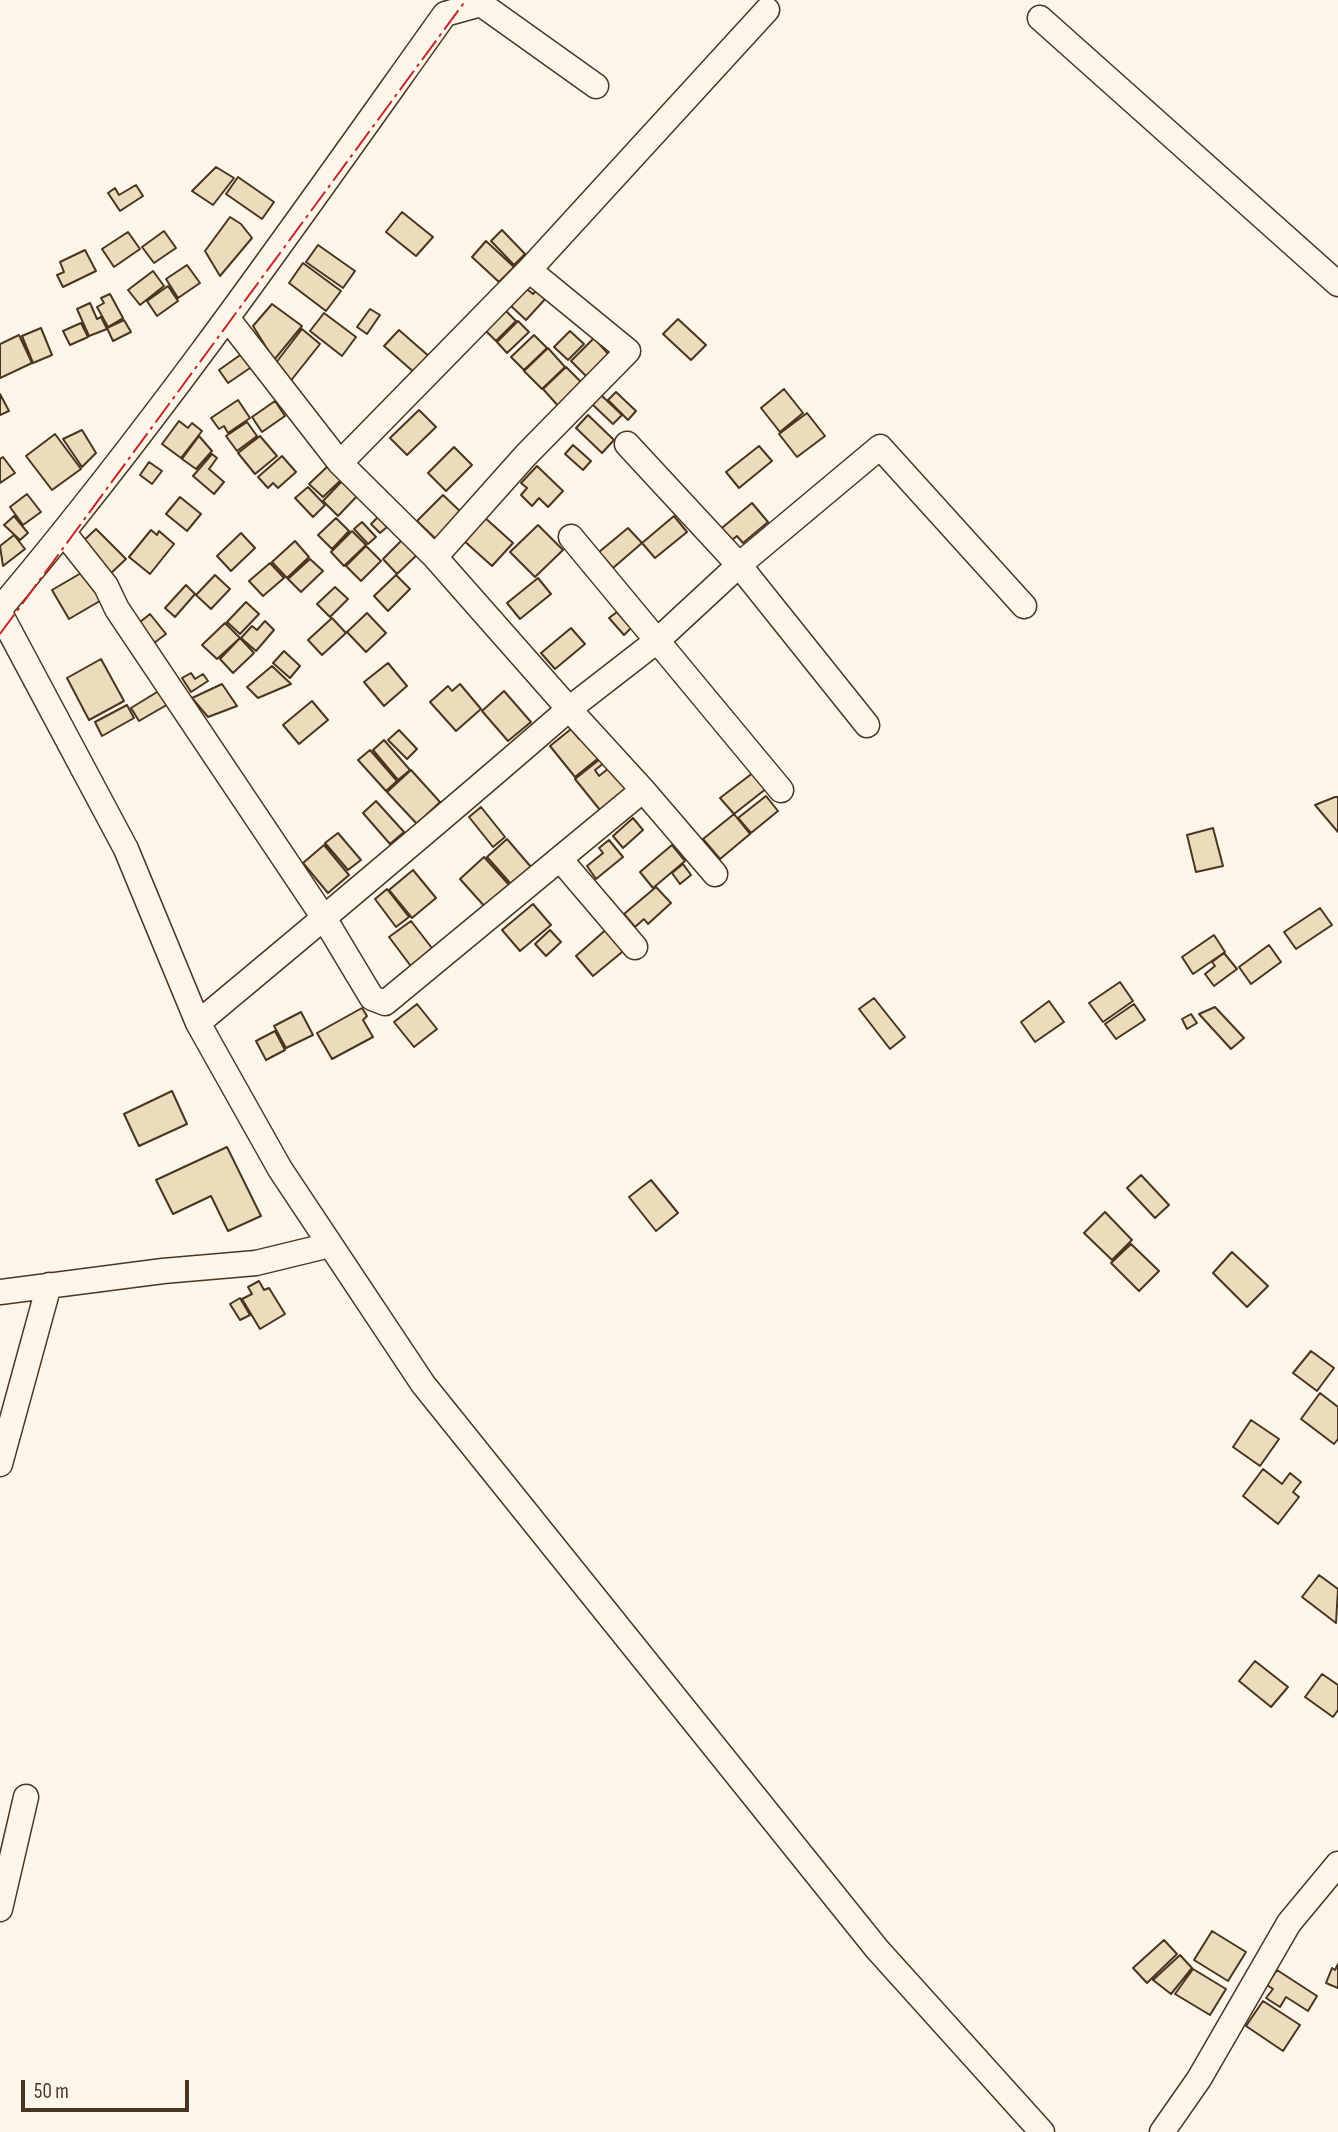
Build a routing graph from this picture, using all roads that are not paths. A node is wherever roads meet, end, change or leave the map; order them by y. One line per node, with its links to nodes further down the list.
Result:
1 (768, 10): 4 (street)
2 (1040, 18): 5 (street)
3 (596, 86): 6 (street)
4 (529, 270): 8 (street); 11 (street)
5 (1338, 284)
6 (228, 319): 8 (street); 9 (street)
7 (627, 443): 12 (street)
8 (340, 463): 11 (street)
9 (64, 533): 14 (street); 22 (street)
10 (571, 537): 15 (street)
11 (435, 556): 16 (street)
12 (739, 565): 13 (street); 15 (street); 17 (street)
13 (1024, 606)
14 (0, 611): 24 (street)
15 (658, 640): 16 (street); 19 (street)
16 (569, 709): 18 (street); 22 (street)
17 (867, 725)
18 (643, 790): 20 (street); 21 (street)
19 (782, 790)
20 (560, 859): 22 (street); 23 (street)
21 (715, 874)
22 (324, 918): 24 (street)
23 (635, 947)
24 (198, 1023): 25 (street)
25 (330, 1245): 26 (street); 32 (street)
26 (49, 1285): 27 (street); 28 (street)
27 (0, 1292)
28 (0, 1464)
29 (26, 1797): 31 (street)
30 (1338, 1864): 33 (street)
31 (0, 1909)
32 (1042, 2132)
33 (1162, 2132)

